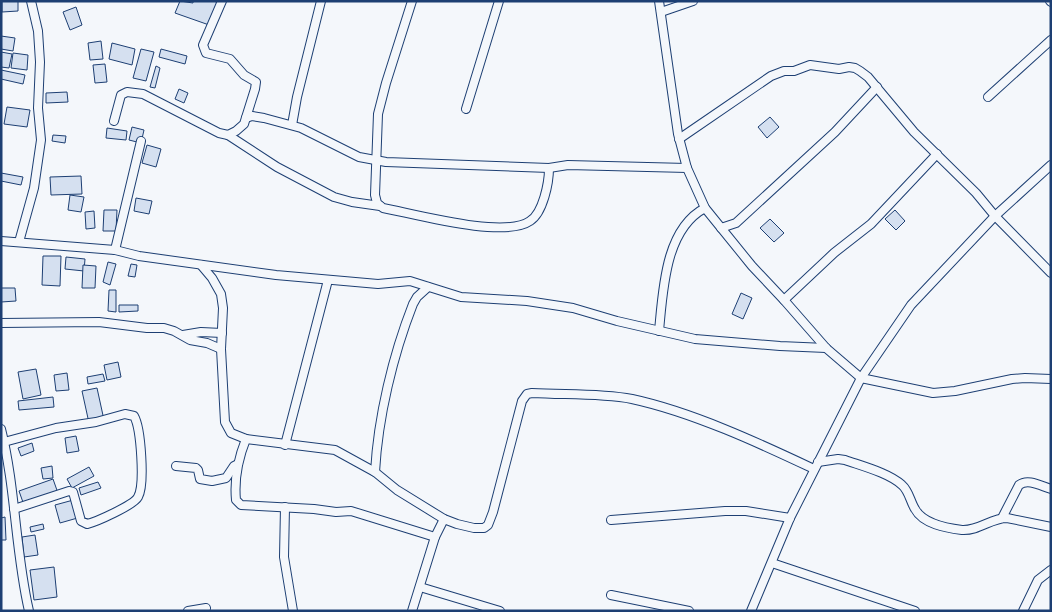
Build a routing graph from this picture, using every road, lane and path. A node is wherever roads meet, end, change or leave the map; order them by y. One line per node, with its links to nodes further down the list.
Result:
1 (31, 1): 31 (street)
2 (222, 1): 13 (street)
3 (321, 1): 15 (street)
4 (412, 1): 20 (street)
5 (499, 1): 12 (street)
6 (659, 1): 8 (street)
7 (693, 1): 8 (street)
8 (661, 12): 17 (street)
9 (1051, 40): 11 (street)
10 (877, 87): 17 (street); 19 (street); 27 (street)
11 (988, 97)
12 (466, 109)
13 (246, 118): 15 (street); 16 (street)
14 (114, 121): 16 (street)
15 (292, 125): 20 (street)
16 (228, 134): 24 (street)
17 (679, 139): 23 (street)
18 (141, 141): 32 (street)
19 (937, 154): 26 (street); 37 (street)
20 (376, 160): 22 (street); 24 (street)
21 (1051, 165): 26 (street)
22 (549, 168): 23 (street); 24 (street)
23 (687, 168): 25 (street)
24 (380, 206)
25 (705, 208): 28 (street); 39 (street)
26 (995, 216): 34 (street); 44 (street)
27 (736, 223): 28 (street); 29 (street)
28 (721, 228): 29 (street)
29 (731, 240): 37 (street)
30 (1, 241): 31 (street)
31 (19, 242): 32 (street)
32 (115, 250): 33 (street)
33 (201, 265): 35 (street); 40 (street)
34 (1051, 274)
35 (328, 280): 36 (street); 49 (street)
36 (428, 287): 39 (street); 53 (street)
37 (784, 300): 42 (street)
38 (1, 323): 41 (street)
39 (659, 331): 42 (street)
40 (222, 333): 41 (street); 43 (street)
41 (183, 335): 43 (street)
42 (826, 348): 44 (street)
43 (221, 349): 47 (street)
44 (861, 378): 45 (street); 51 (street)
45 (1051, 379)
46 (1, 429): 48 (street)
47 (246, 440): 49 (street); 50 (street)
48 (4, 445): 56 (street); 56 (street)
49 (286, 445): 53 (street)
50 (238, 464): 52 (street); 55 (street)
51 (816, 465): 57 (street); 58 (street); 59 (street)
52 (176, 466)
53 (375, 472): 59 (street)
54 (1051, 489): 58 (street)
55 (285, 507): 62 (street); 70 (street)
56 (14, 509): 68 (street)
57 (790, 518): 60 (street); 63 (street)
58 (1002, 518): 61 (street)
59 (444, 519): 62 (street)
60 (611, 520)
61 (1051, 527)
62 (435, 537): 65 (street)
63 (772, 563): 74 (street); 75 (street)
64 (1051, 570): 76 (street)
65 (420, 587): 71 (street); 72 (street)
66 (611, 595): 73 (street)
67 (206, 608): 69 (street)
68 (28, 611)
69 (188, 611)
70 (293, 611)
71 (412, 611)
72 (500, 611)
73 (688, 611)
74 (751, 611)
75 (915, 611)
76 (1023, 611)

